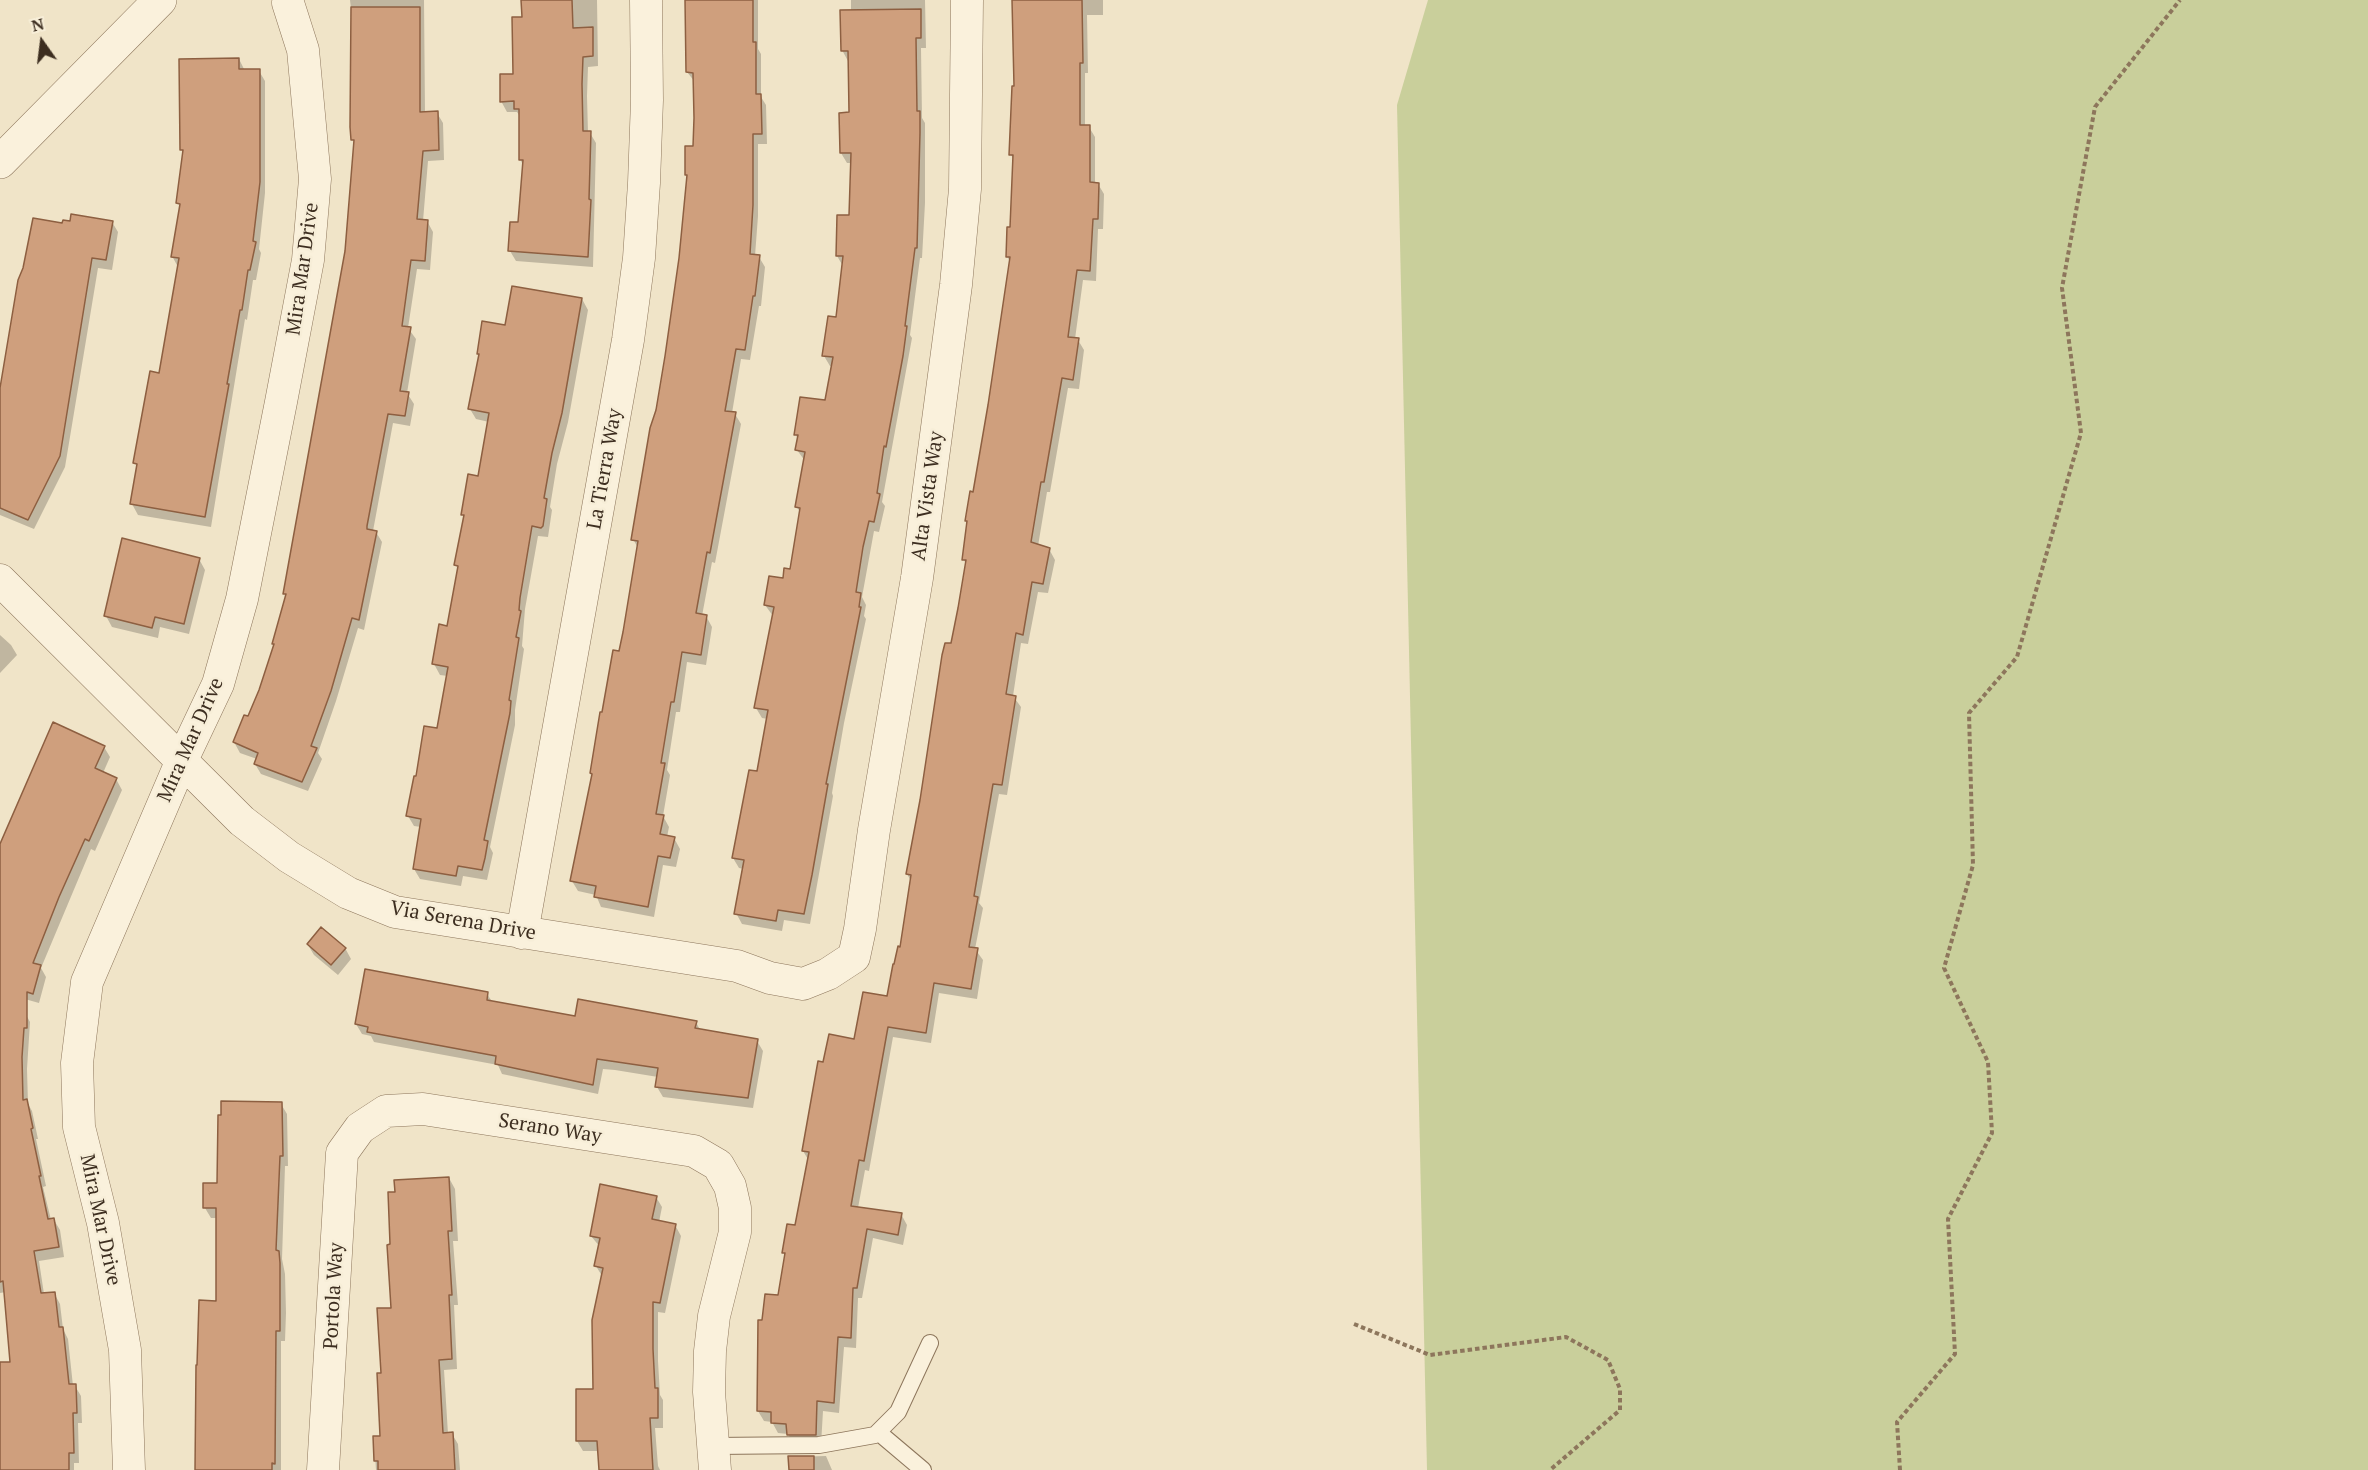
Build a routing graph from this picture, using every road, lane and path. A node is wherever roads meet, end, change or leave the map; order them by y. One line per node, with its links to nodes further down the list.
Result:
1 (160, 0): 6 (street)
2 (646, 0): 9 (street, La Tierra Way)
3 (967, 0): 10 (street, Alta Vista Way)
4 (2180, 0): 20 (path)
5 (288, 3): 8 (street, Mira Mar Drive)
6 (0, 162)
7 (0, 580): 8 (street, Via Serena Drive)
8 (182, 760): 9 (street, Via Serena Drive); 16 (street, Mira Mar Drive)
9 (522, 933): 10 (street, Via Serena Drive)
10 (828, 974)
11 (360, 1128): 15 (street, Serano Way); 17 (street, Portola Way)
12 (1354, 1324): 19 (path)
13 (930, 1343): 14 (lane)
14 (878, 1432): 15 (lane); 18 (lane)
15 (714, 1458)
16 (129, 1470)
17 (323, 1470)
18 (923, 1470)
19 (1550, 1470)
20 (1900, 1470)

